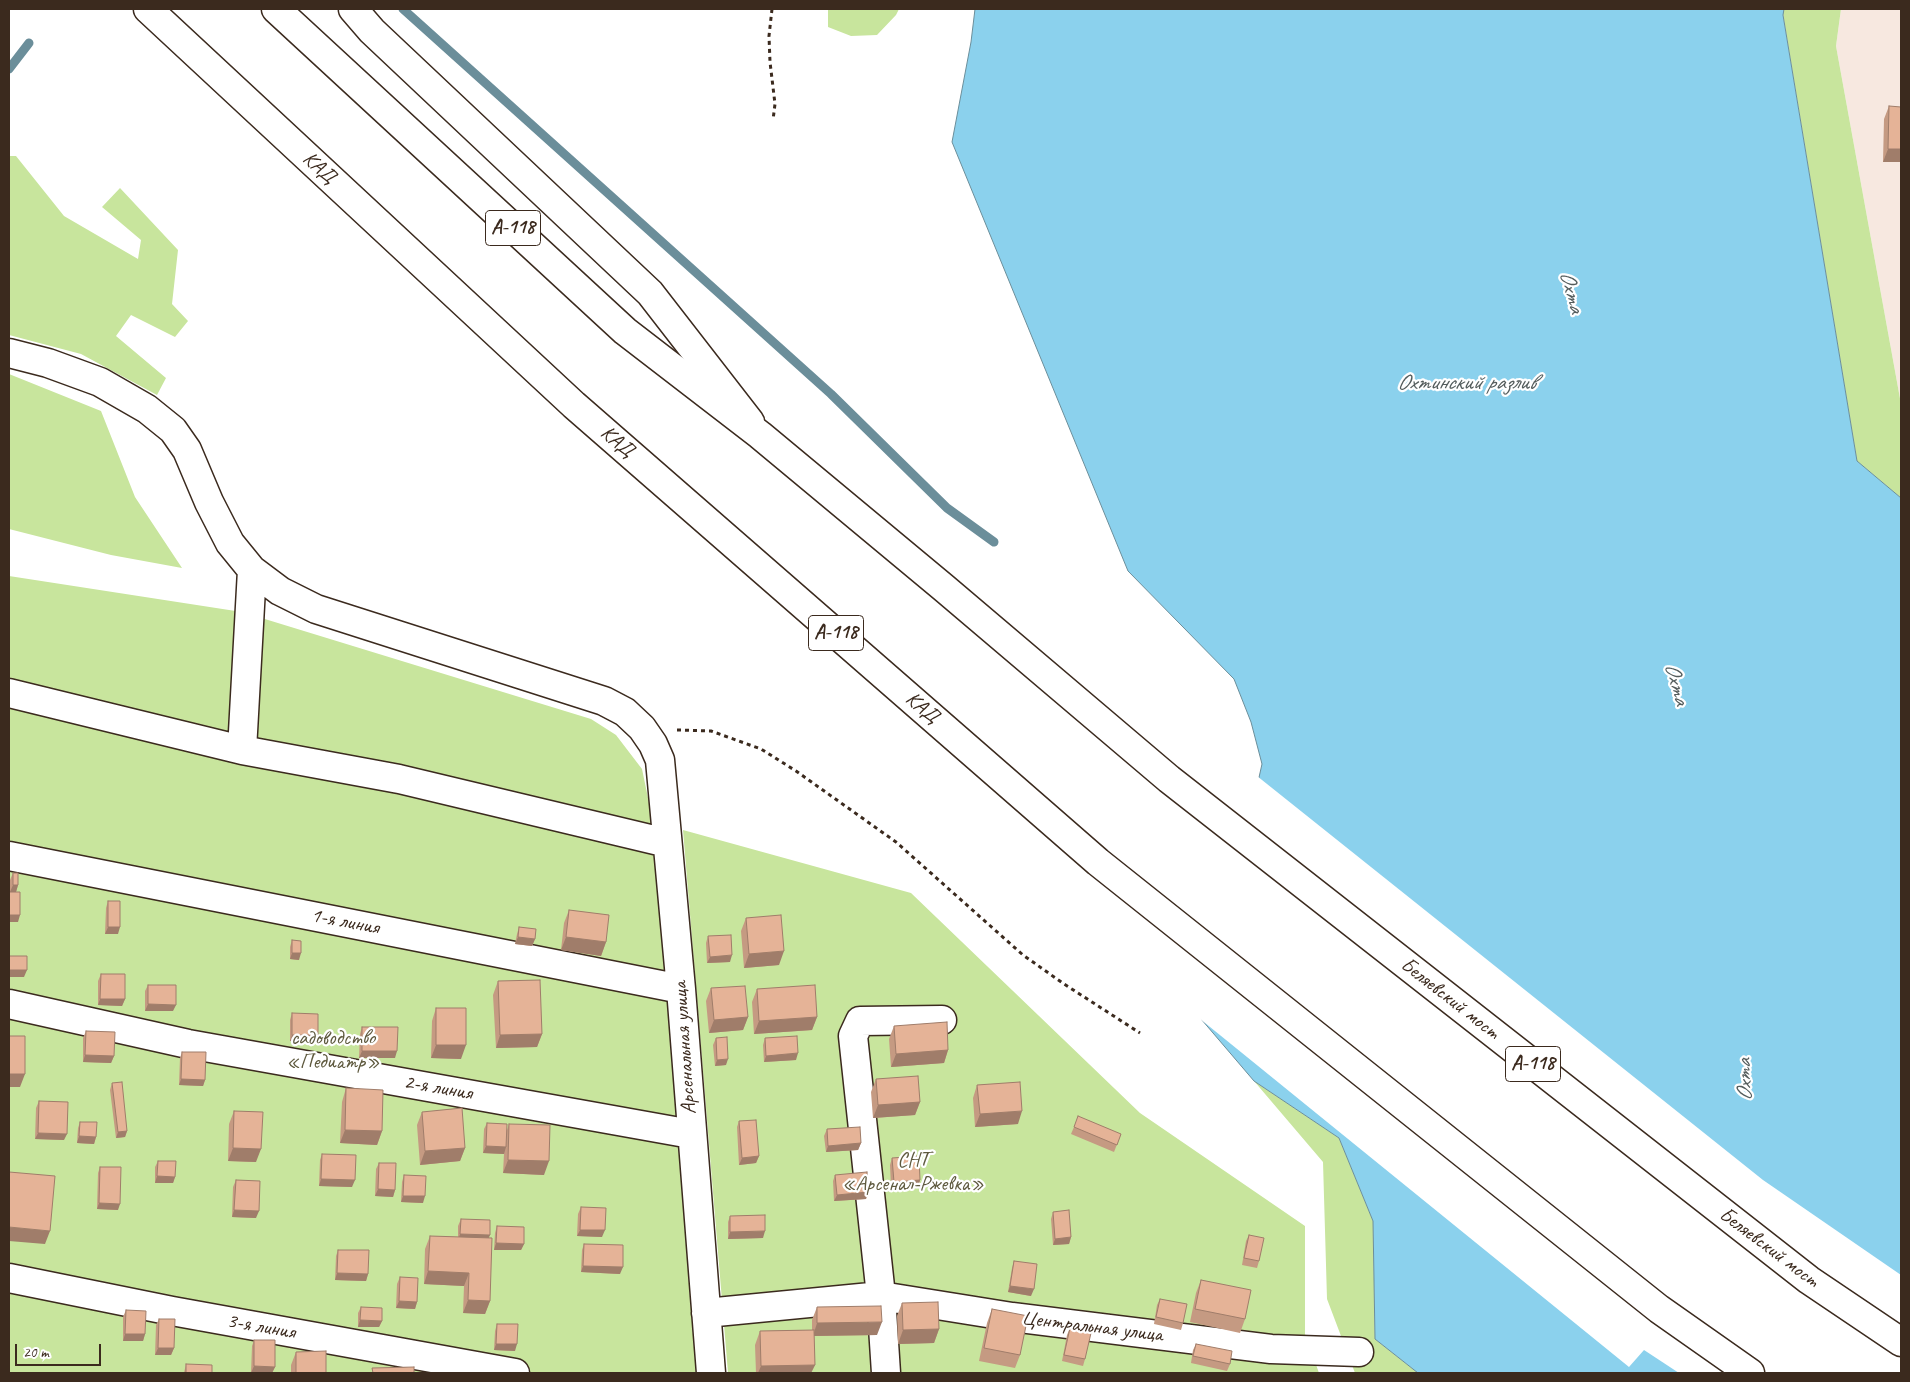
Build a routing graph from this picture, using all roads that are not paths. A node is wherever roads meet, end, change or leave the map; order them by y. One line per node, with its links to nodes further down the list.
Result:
1 (148, 9): 23 (main road, КАД / А-118)
2 (276, 9): 5 (main road, А-118)
3 (353, 9): 5 (main road)
4 (9, 352): 6 (main road, Арсенальная улица)
5 (760, 435): 18 (main road, Беляевский мост / А-118)
6 (252, 570): 8 (main road); 9 (main road, Арсенальная улица)
7 (9, 694): 8 (main road)
8 (242, 750): 9 (main road)
9 (667, 843): 11 (main road, Арсенальная улица)
10 (9, 856): 11 (main road, 1-я линия)
11 (681, 990): 14 (main road, Арсенальная улица)
12 (9, 1004): 14 (main road, 2-я линия)
13 (942, 1020): 16 (main road)
14 (691, 1134): 17 (main road, Арсенальная улица)
15 (9, 1278): 20 (main road, 3-я линия)
16 (881, 1296): 17 (main road, Центральная улица); 19 (main road, Центральная улица); 22 (main road)
17 (706, 1312): 21 (main road, Арсенальная улица)
18 (1901, 1342)
19 (1359, 1352)
20 (515, 1373)
21 (711, 1373)
22 (886, 1373)
23 (1750, 1373)

